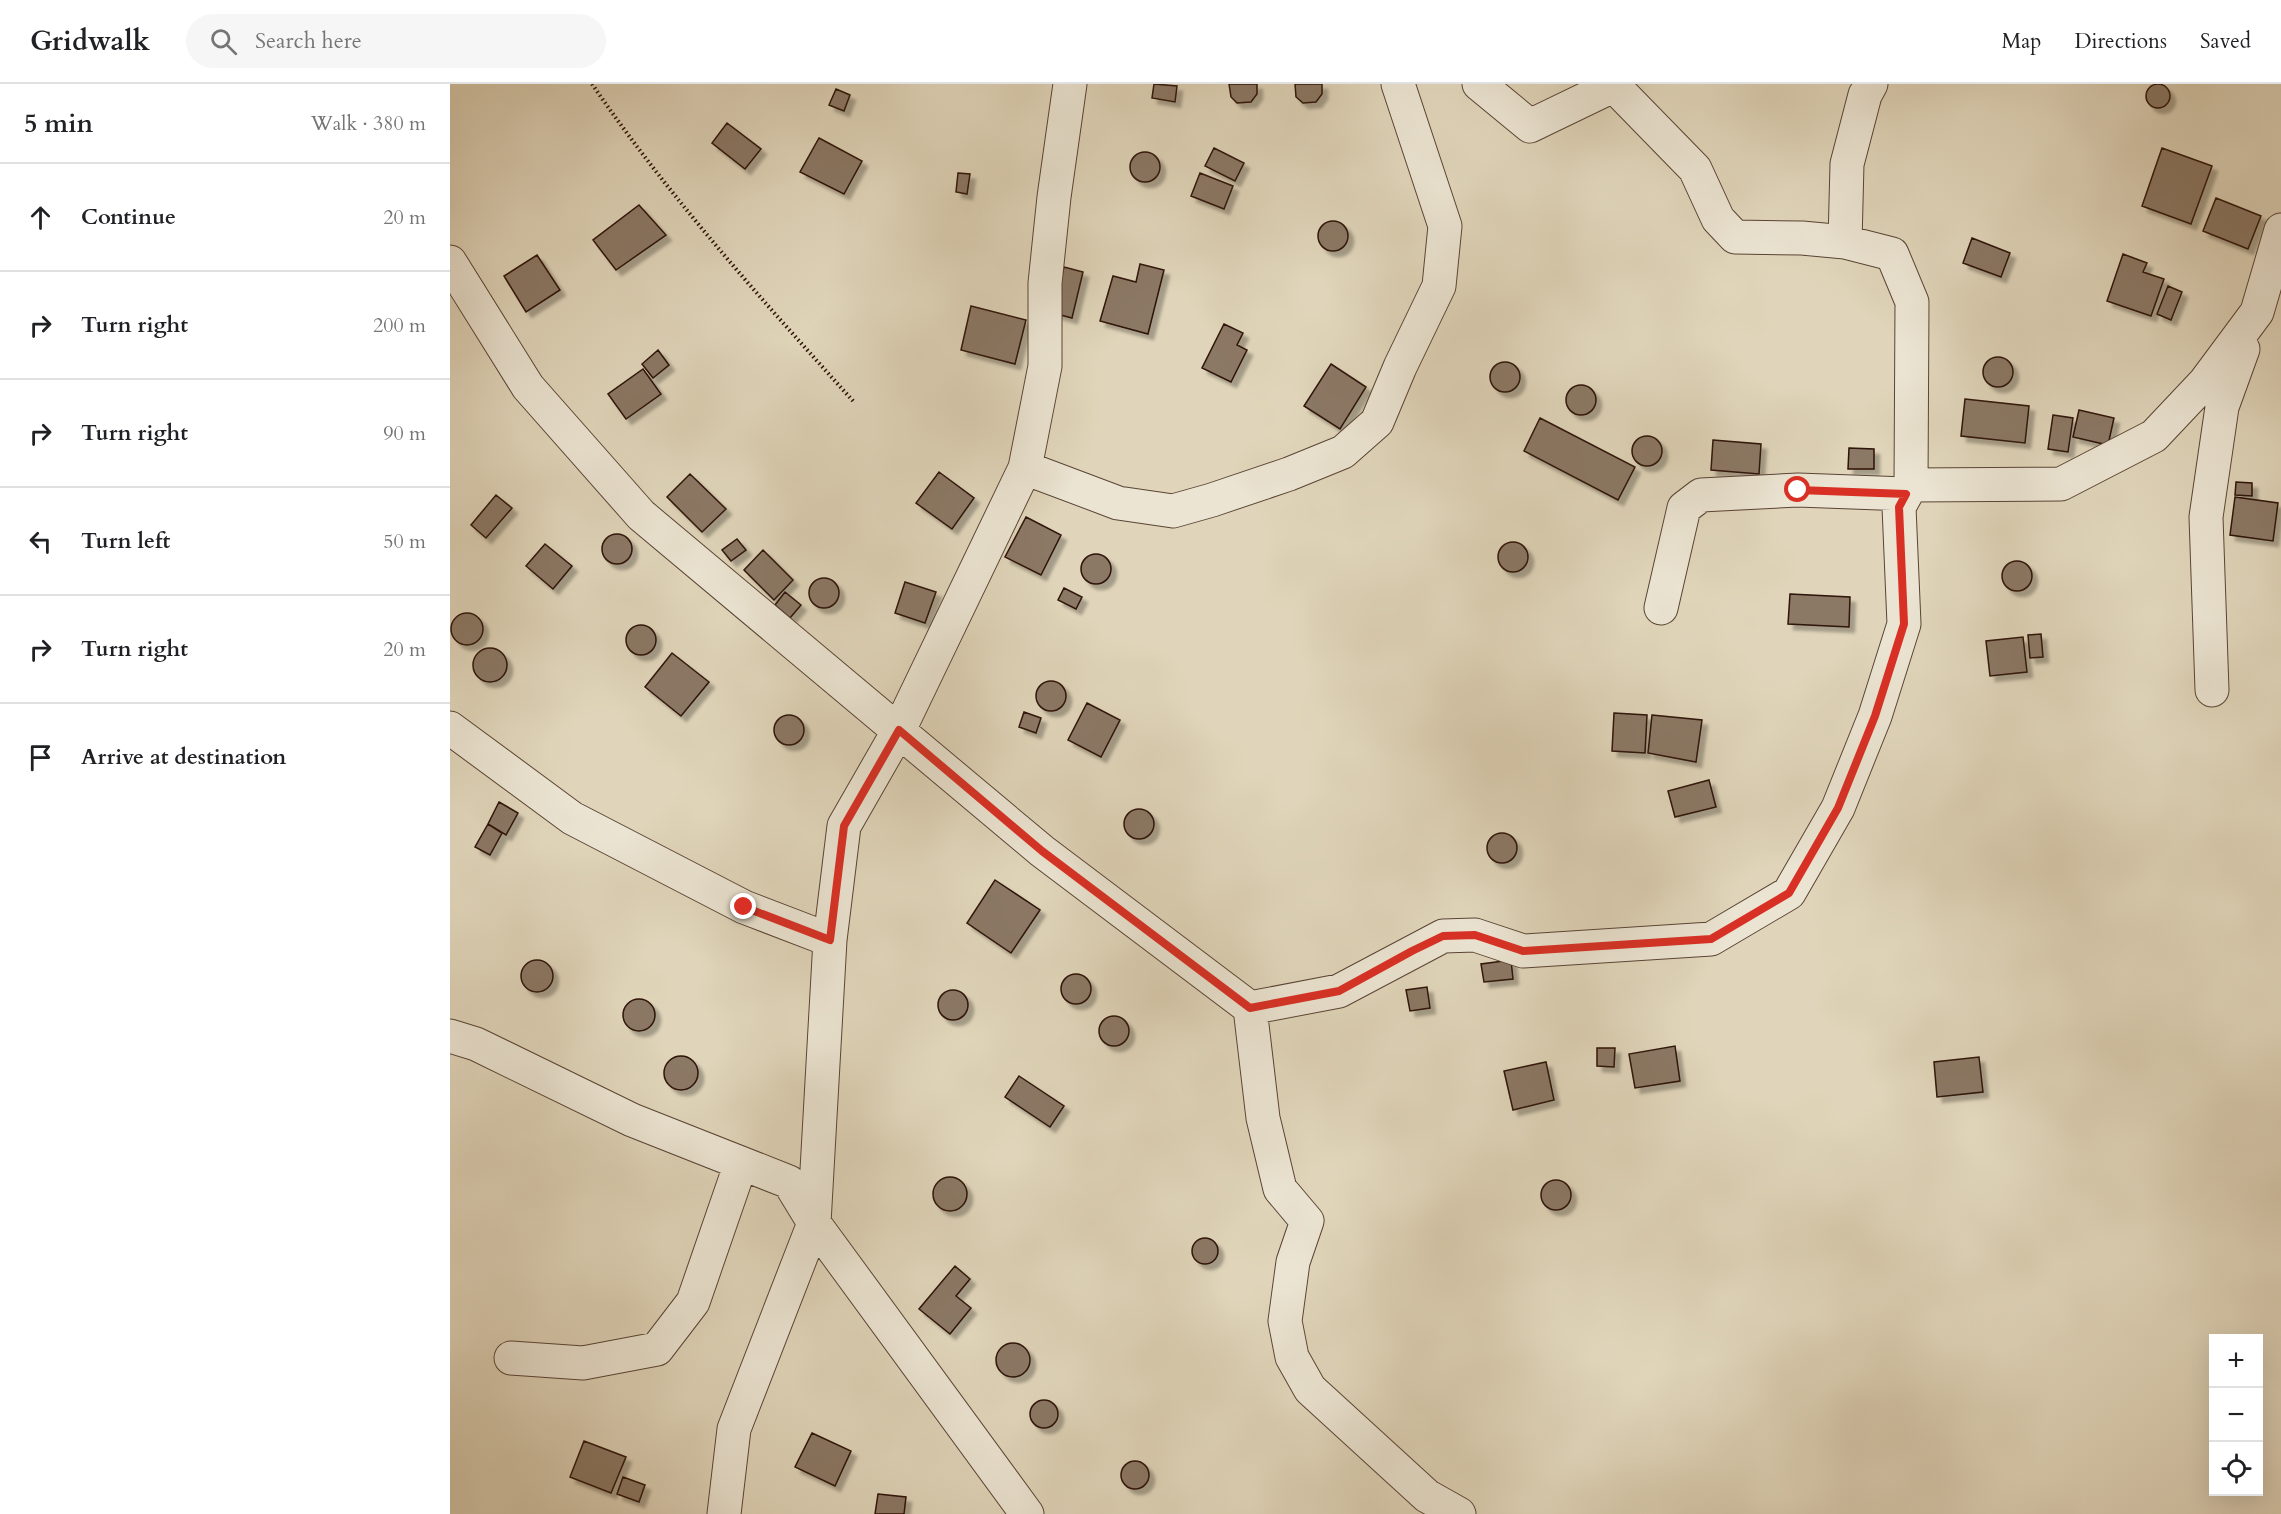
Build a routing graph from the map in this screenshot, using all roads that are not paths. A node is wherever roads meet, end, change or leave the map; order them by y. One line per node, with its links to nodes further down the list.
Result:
1 (1070, 84): 10 (street)
2 (1398, 84): 10 (street)
3 (1479, 84): 5 (street)
4 (1871, 84): 7 (street)
5 (1616, 85): 7 (street)
6 (2281, 230): 9 (street)
7 (1845, 242): 11 (street)
8 (450, 262): 15 (street)
9 (2257, 312): 11 (street); 13 (street)
10 (1025, 468): 15 (street)
11 (1908, 489): 12 (street); 17 (street)
12 (1661, 608)
13 (2212, 690)
14 (450, 728): 16 (street)
15 (899, 730): 16 (street); 17 (street)
16 (830, 940): 20 (street)
17 (1250, 1008): 24 (street)
18 (450, 1036): 19 (street)
19 (741, 1163): 20 (street); 21 (street)
20 (814, 1223): 22 (street); 23 (street)
21 (511, 1358)
22 (724, 1514)
23 (1027, 1514)
24 (1459, 1514)

